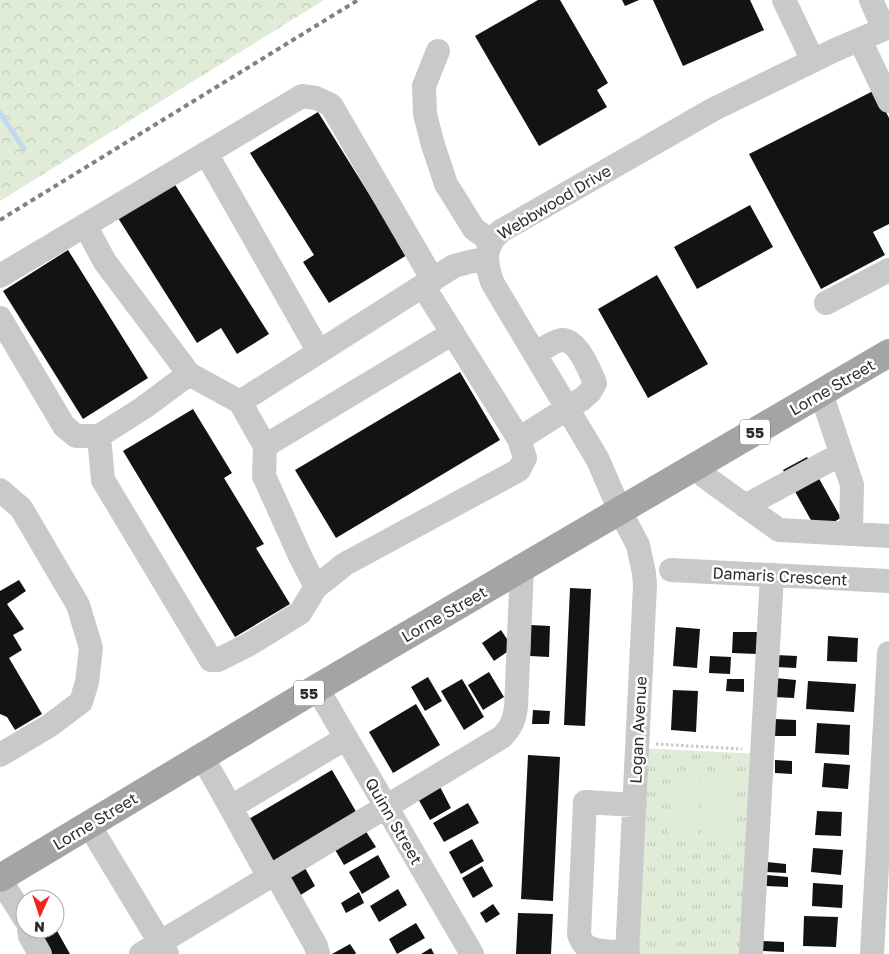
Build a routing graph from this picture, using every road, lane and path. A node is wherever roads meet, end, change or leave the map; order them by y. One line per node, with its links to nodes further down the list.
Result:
1 (784, 0): 6 (street)
2 (871, 0): 3 (street)
3 (886, 28): 4 (street, Webbwood Drive)
4 (860, 40): 6 (street, Webbwood Drive); 7 (street)
5 (438, 51): 10 (street)
6 (813, 61): 10 (street, Webbwood Drive)
7 (889, 101)
8 (206, 154): 9 (street); 13 (street); 17 (street)
9 (85, 225): 12 (street); 20 (street)
10 (489, 250): 13 (street); 19 (street, Webbwood Drive)
11 (889, 270): 14 (street)
12 (0, 276)
13 (428, 283): 16 (street); 17 (street)
14 (826, 303)
15 (0, 318): 24 (street)
16 (452, 333): 25 (street); 26 (street)
17 (319, 352): 22 (street)
18 (889, 353): 21 (main road, Lorne Street / 55)
19 (535, 354): 23 (street, Webbwood Drive); 23 (street)
20 (189, 374): 22 (street); 24 (street)
21 (821, 393): 27 (street); 28 (main road, Lorne Street / 55)
22 (240, 402): 26 (street)
23 (568, 409): 25 (street); 31 (street, Webbwood Drive)
24 (99, 436): 38 (street)
25 (519, 439): 38 (street)
26 (265, 446): 38 (street)
27 (842, 454): 30 (street); 32 (street)
28 (694, 468): 30 (street); 31 (main road, Lorne Street / 55)
29 (0, 490): 45 (street)
30 (745, 506): 32 (street)
31 (620, 510): 34 (main road, Lorne Street / 55); 43 (street, Logan Avenue)
32 (850, 534): 33 (street)
33 (889, 536)
34 (522, 568): 40 (main road, Lorne Street / 55); 49 (street)
35 (671, 570): 36 (street, Damaris Crescent)
36 (772, 575): 37 (street, Damaris Crescent); 44 (street)
37 (889, 581)
38 (316, 587)
39 (889, 653): 41 (street)
40 (317, 688): 42 (street, Quinn Street); 46 (main road, Lorne Street / 55)
41 (888, 700): 61 (street)
42 (346, 738): 48 (street); 49 (street, Quinn Street)
43 (638, 743): 44 (path); 47 (street, Logan Avenue)
44 (762, 750): 60 (street)
45 (0, 755)
46 (202, 757): 48 (street); 50 (main road, Lorne Street / 55)
47 (635, 805): 56 (street, Logan Avenue); 56 (street)
48 (231, 807): 51 (street)
49 (386, 807): 51 (street); 59 (street, Quinn Street)
50 (89, 825): 52 (main road, Lorne Street / 55); 55 (street)
51 (272, 875): 55 (street); 58 (street)
52 (0, 878): 53 (street)
53 (15, 903)
54 (32, 939): 57 (street)
55 (156, 950)
56 (628, 953)
57 (40, 954)
58 (318, 954)
59 (472, 954)
60 (751, 954)
61 (872, 954)

